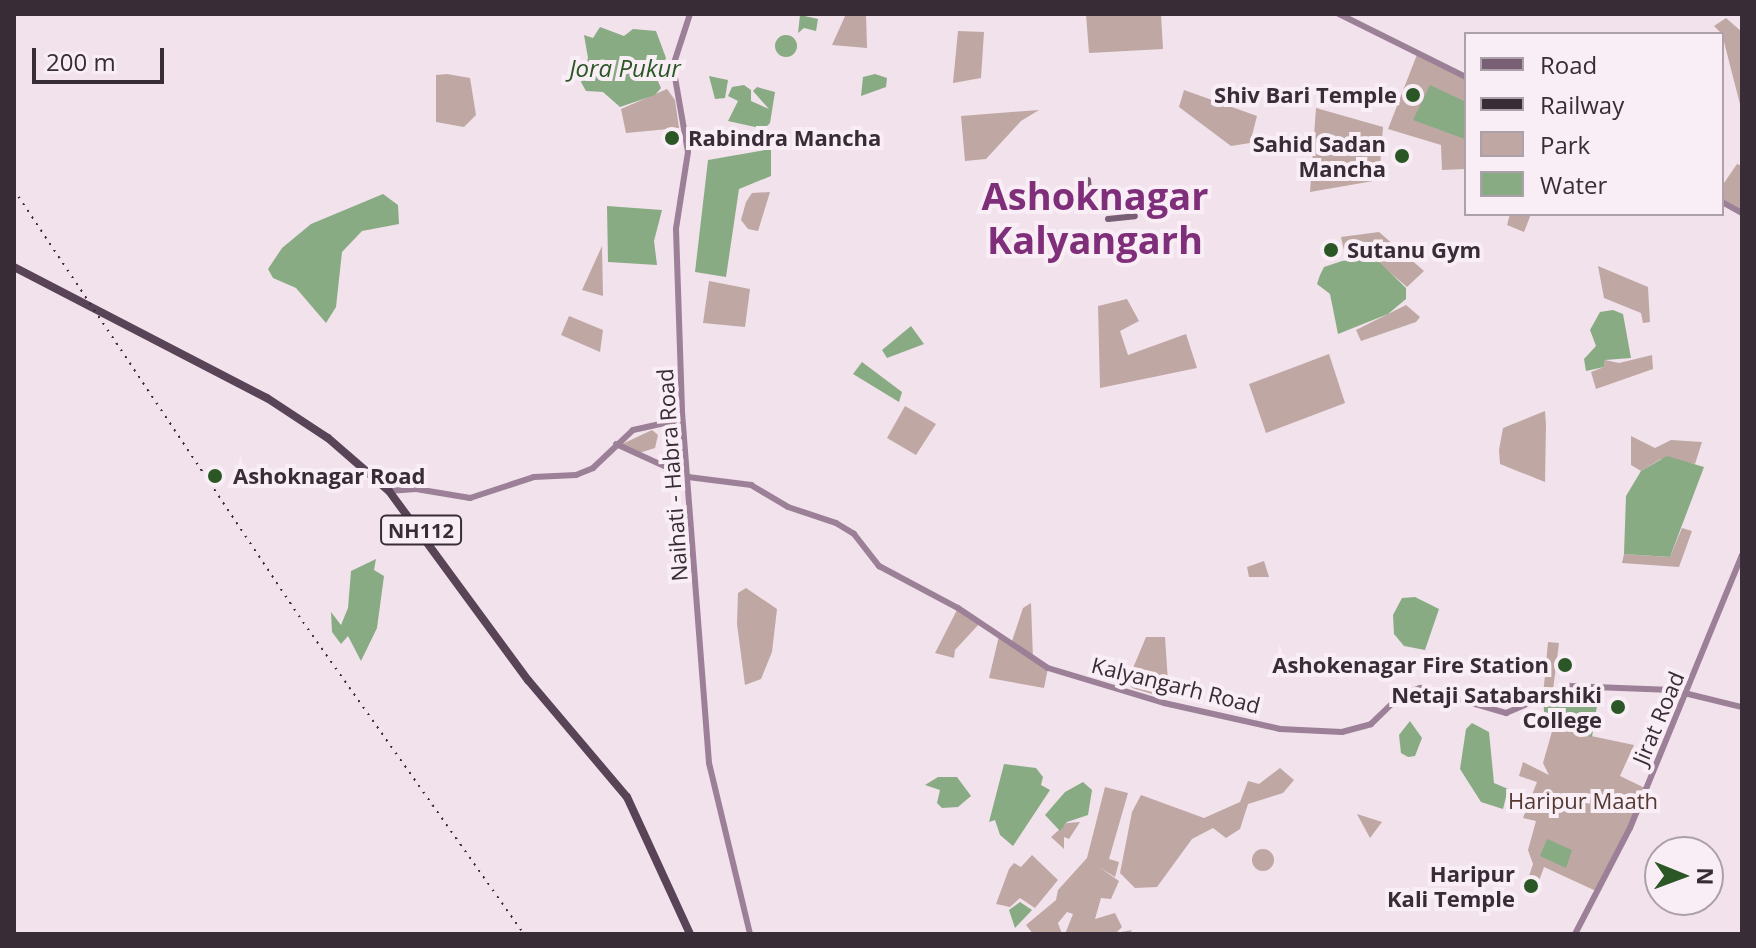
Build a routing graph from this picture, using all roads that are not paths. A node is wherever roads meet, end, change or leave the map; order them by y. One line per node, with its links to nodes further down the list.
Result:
1 (690, 14): 11 (main road, Naihati - Habra Road)
2 (1339, 14): 3 (main road)
3 (1464, 76)
4 (1088, 180): 6 (main road)
5 (1724, 203): 7 (main road)
6 (1091, 207)
7 (1742, 213)
8 (1135, 216): 9 (main road)
9 (1108, 219)
10 (14, 267): 15 (highway, NH112)
11 (682, 412): 12 (main road); 13 (main road, Naihati - Habra Road)
12 (616, 444): 13 (main road, Kalyangarh Road); 14 (main road)
13 (688, 477): 18 (main road, Kalyangarh Road); 21 (main road, Naihati - Habra Road)
14 (410, 489): 15 (main road); 16 (main road)
15 (389, 491): 16 (highway, NH112)
16 (401, 505): 20 (highway, NH112)
17 (1742, 555): 18 (main road, Jirat Road)
18 (1689, 693): 19 (main road, Kalyangarh Road); 22 (main road, Jirat Road)
19 (1742, 707)
20 (690, 934)
21 (750, 934)
22 (1575, 934)

